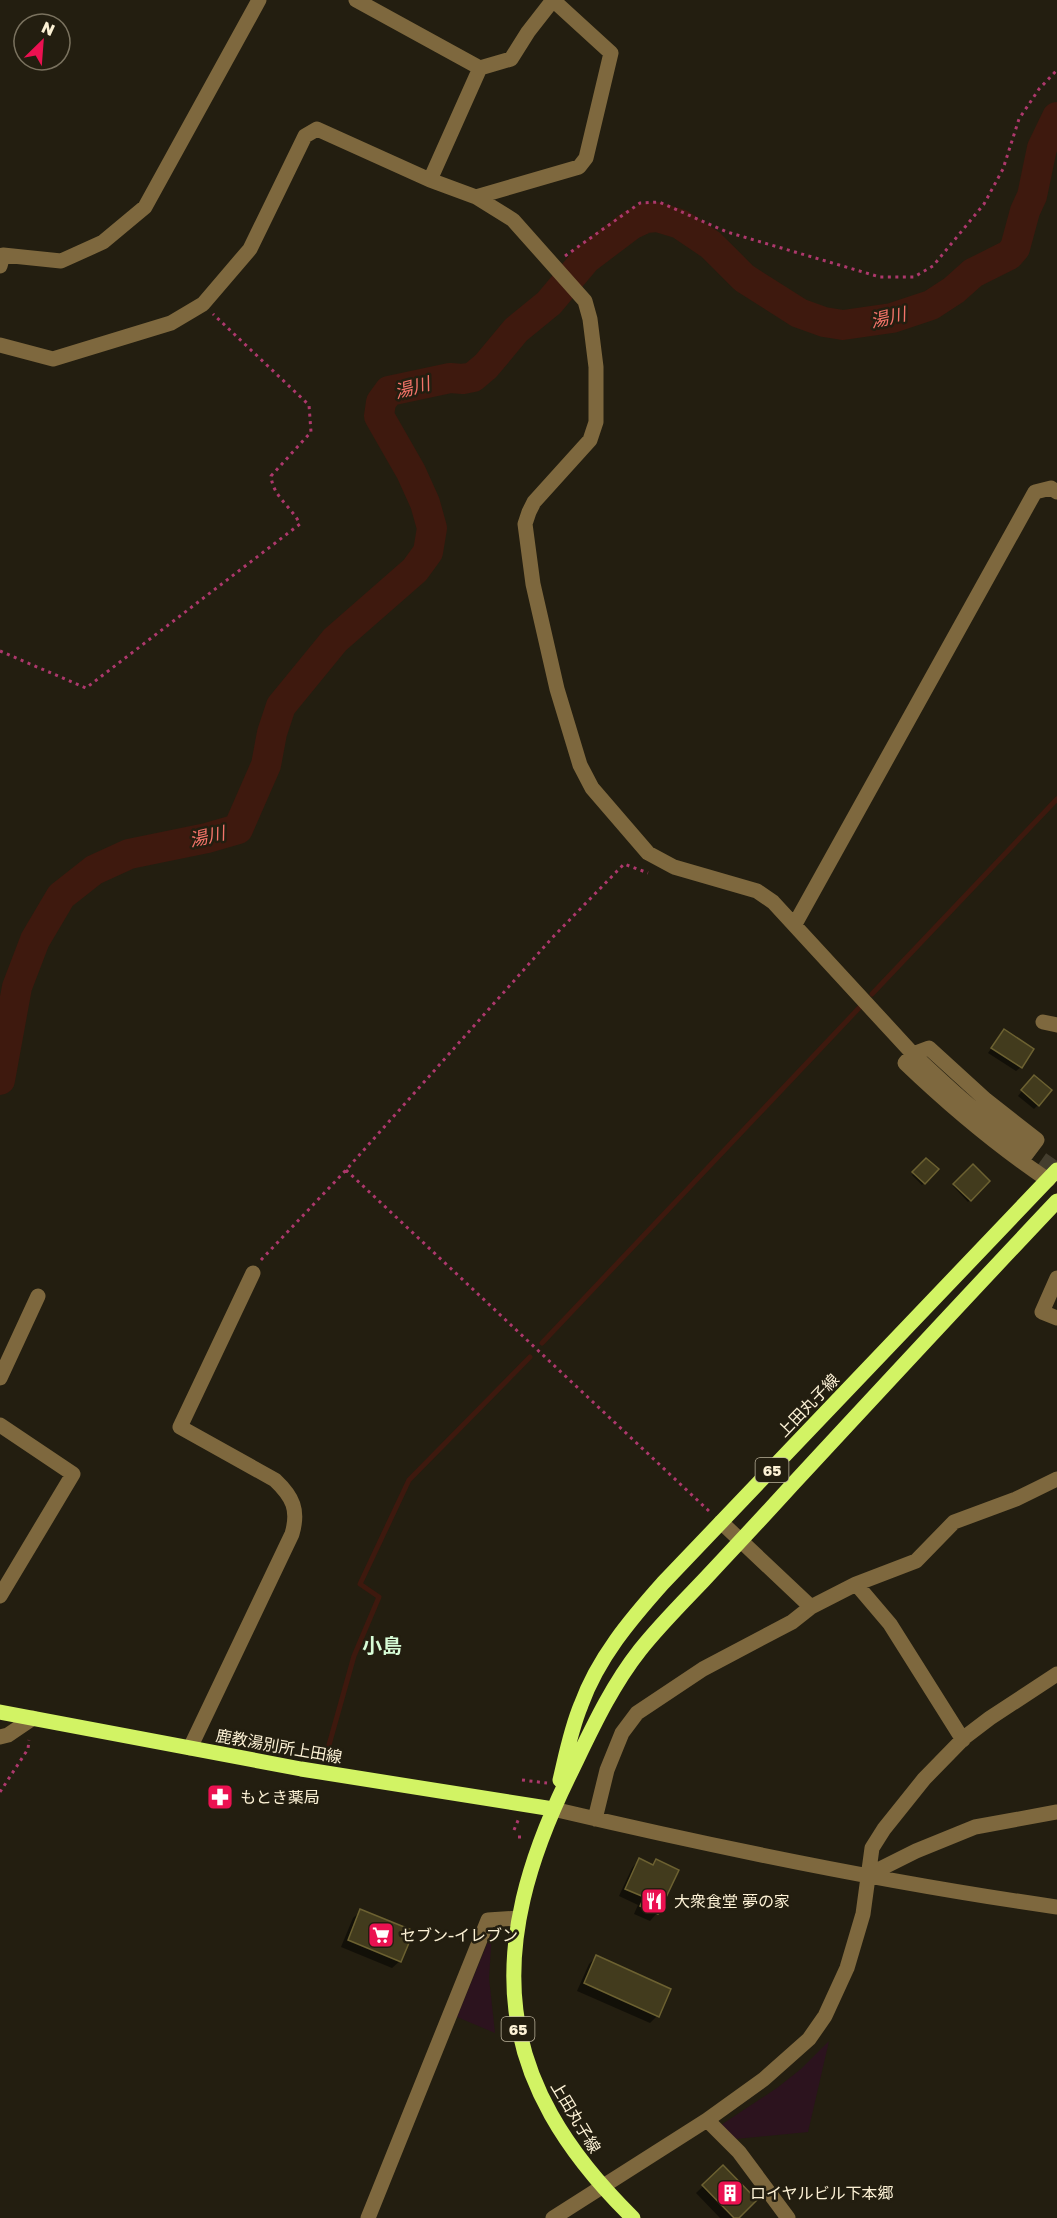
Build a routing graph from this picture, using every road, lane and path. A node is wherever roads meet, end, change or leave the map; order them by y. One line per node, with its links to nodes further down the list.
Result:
1 (258, 0): 9 (street)
2 (356, 0): 4 (street)
3 (553, 0): 4 (street); 7 (street)
4 (480, 68): 6 (street)
5 (1057, 70): 8 (path)
6 (430, 180): 7 (street); 10 (street)
7 (476, 197): 8 (street)
8 (553, 264): 15 (street)
9 (0, 266)
10 (203, 304): 11 (street); 13 (path)
11 (0, 345)
12 (1057, 492): 15 (street)
13 (0, 651)
14 (653, 874): 18 (path)
15 (795, 924): 16 (street)
16 (914, 1054): 17 (street); 17 (street)
17 (1022, 1154): 19 (street)
18 (346, 1170): 21 (path); 28 (path)
19 (1053, 1175): 28 (main road, 上田丸子線 / 65)
20 (1057, 1201): 29 (main road, 上田丸子線 / 65)
21 (253, 1273): 38 (street)
22 (1057, 1278): 24 (street)
23 (38, 1296): 25 (street)
24 (1057, 1318)
25 (0, 1378)
26 (0, 1425): 31 (street)
27 (1057, 1479): 30 (street)
28 (721, 1522): 29 (street); 40 (main road, 上田丸子線 / 65)
29 (742, 1540): 32 (street); 40 (main road, 上田丸子線 / 65)
30 (856, 1584): 32 (street); 37 (street)
31 (0, 1596)
32 (811, 1607): 42 (street)
33 (1057, 1674): 37 (street)
34 (0, 1712): 35 (main road, 鹿教湯別所上田線)
35 (33, 1718): 36 (street); 38 (main road, 鹿教湯別所上田線); 39 (path)
36 (0, 1737)
37 (963, 1740): 43 (street)
38 (190, 1748): 40 (main road, 鹿教湯別所上田線)
39 (0, 1792)
40 (553, 1809): 42 (street); 45 (main road, 上田丸子線 / 65)
41 (1057, 1812): 43 (street)
42 (595, 1819): 43 (street)
43 (868, 1875): 44 (street); 46 (street)
44 (1057, 1907)
45 (519, 1918): 47 (main road, 上田丸子線 / 65); 48 (street)
46 (707, 2120): 47 (street); 51 (street)
47 (601, 2186): 49 (street); 50 (main road, 上田丸子線 / 65)
48 (368, 2218)
49 (553, 2218)
50 (633, 2218)
51 (788, 2218)

